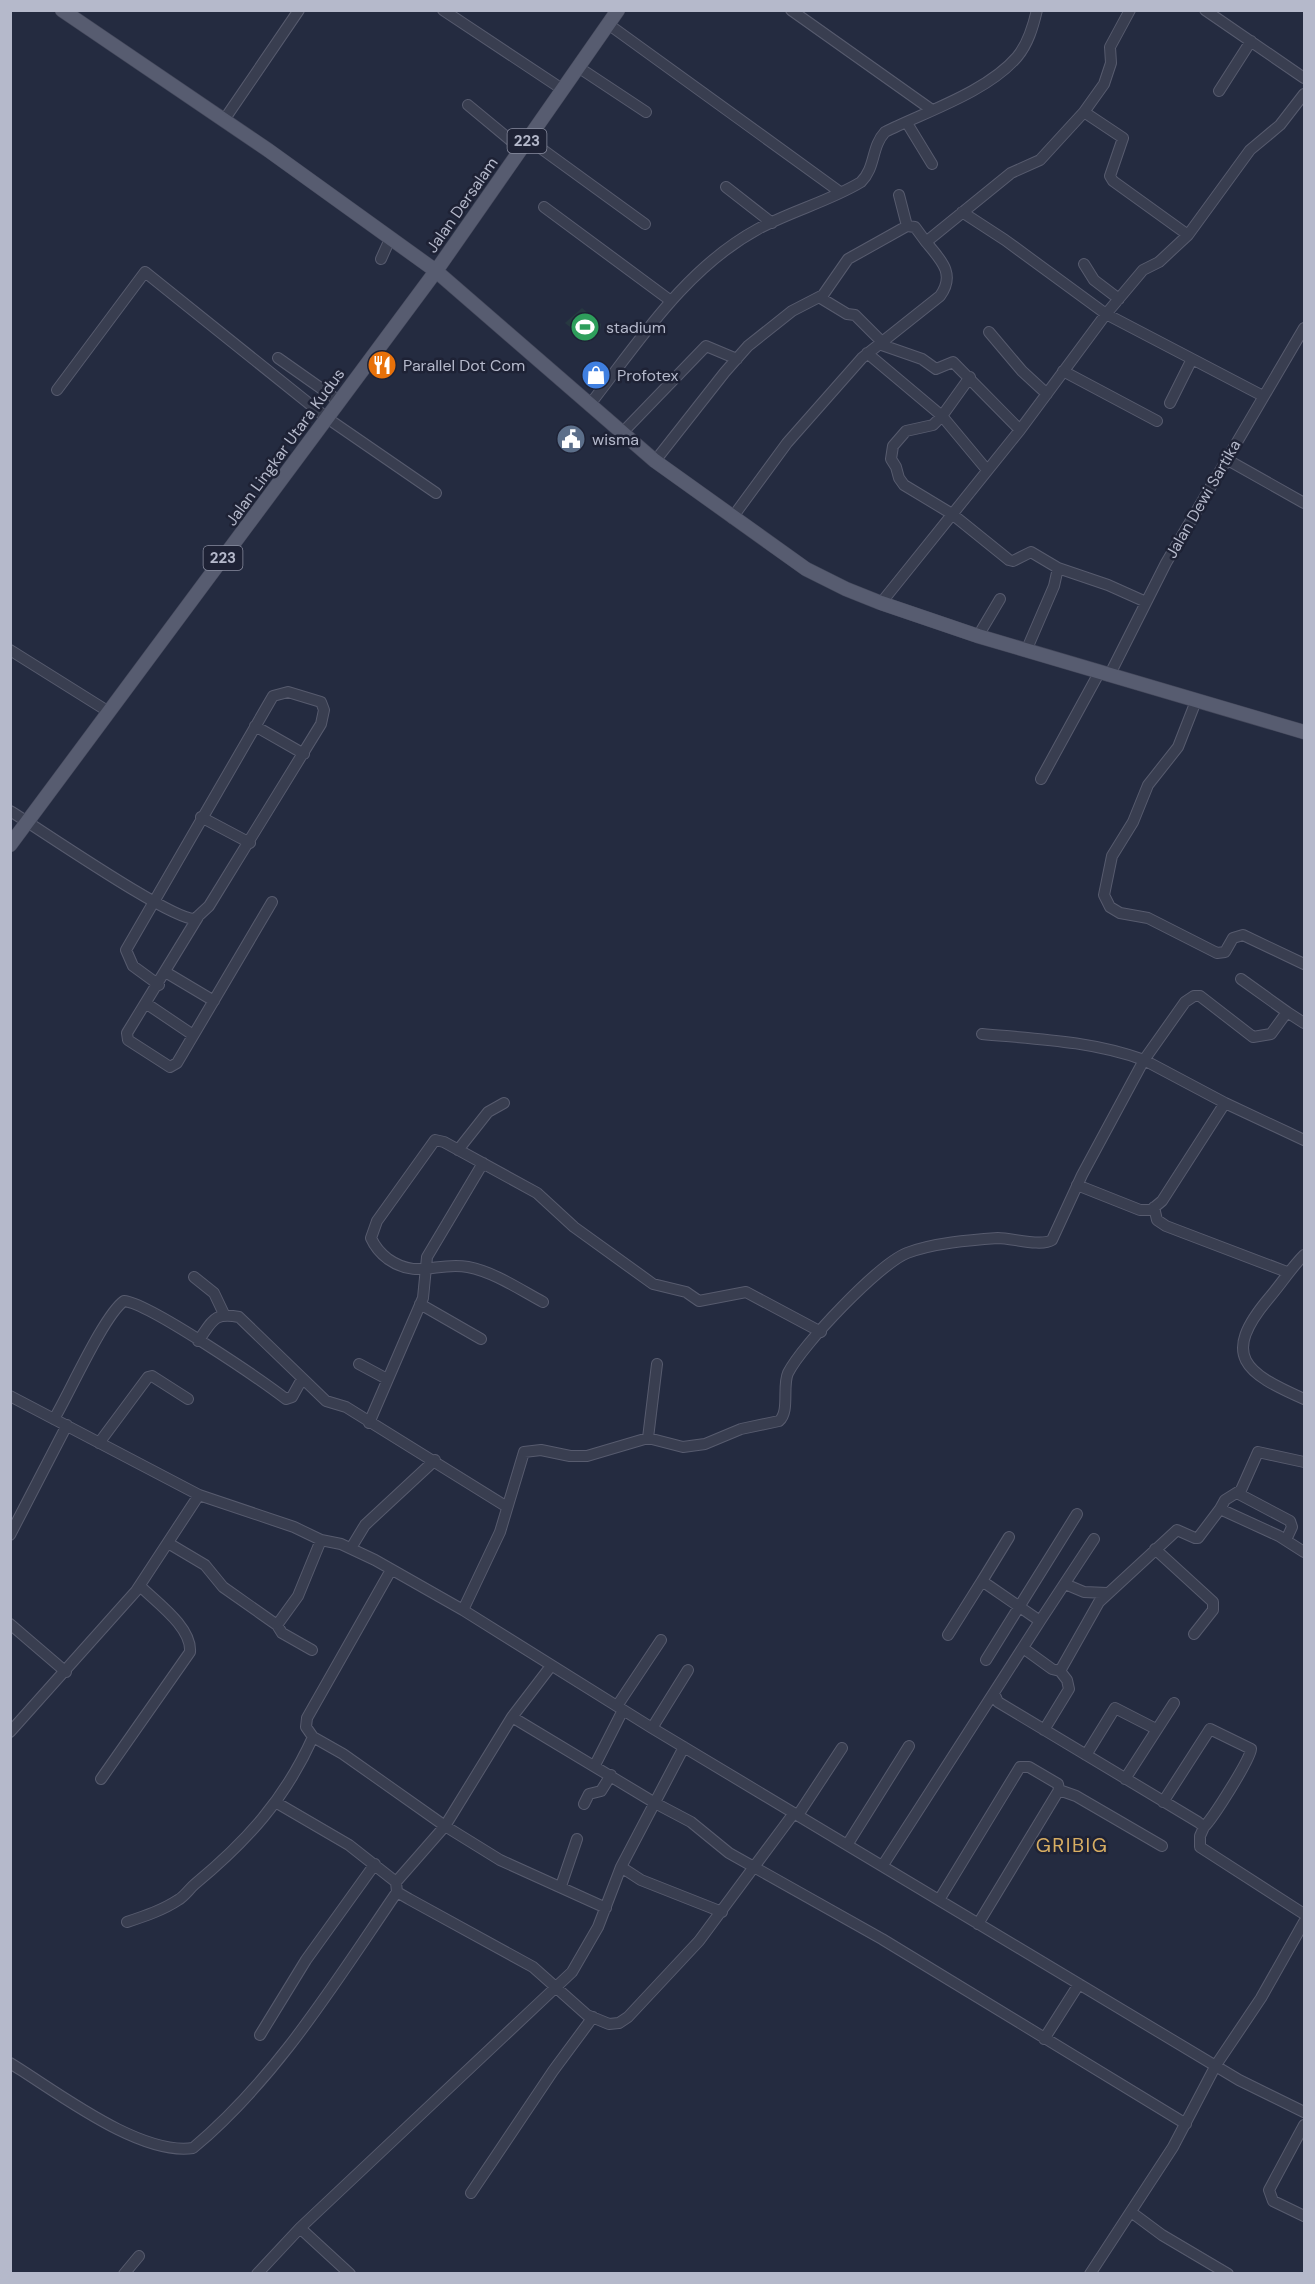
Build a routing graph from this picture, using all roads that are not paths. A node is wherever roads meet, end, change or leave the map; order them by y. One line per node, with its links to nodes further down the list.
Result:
1 (62, 10): 22 (main road)
2 (299, 10): 22 (street)
3 (443, 10): 9 (street)
4 (618, 10): 11 (main road, Jalan Dersalam / 223)
5 (791, 10): 10 (street)
6 (1038, 10): 19 (street)
7 (1130, 10): 21 (street)
8 (1205, 10): 12 (street)
9 (458, 14): 15 (street)
10 (807, 15): 19 (street)
11 (608, 24): 13 (main road, Jalan Dersalam / 223); 27 (street)
12 (1251, 41): 14 (street); 16 (street)
13 (578, 67): 15 (main road, Jalan Dersalam / 223); 20 (street)
14 (1305, 78)
15 (562, 89): 24 (main road, Jalan Dersalam / 223)
16 (1220, 92)
17 (1305, 94): 34 (street)
18 (468, 105): 24 (street)
19 (932, 110): 23 (street)
20 (646, 112)
21 (1084, 112): 30 (street); 34 (street)
22 (224, 120): 35 (main road)
23 (907, 123): 25 (street); 27 (street)
24 (524, 144): 32 (street); 39 (main road, Jalan Dersalam / 223)
25 (932, 164)
26 (726, 187): 31 (street)
27 (840, 192): 31 (street)
28 (898, 195): 33 (street)
29 (544, 207): 42 (street)
30 (962, 212): 36 (street); 43 (street)
31 (772, 223): 42 (street)
32 (645, 224)
33 (907, 226): 36 (street); 40 (street)
34 (1188, 235): 41 (street)
35 (390, 239): 37 (street); 39 (main road)
36 (926, 242): 46 (street)
37 (381, 259)
38 (1084, 264): 41 (street)
39 (436, 271): 56 (main road, Jalan Lingkar Utara Kudus / 223); 57 (main road)
40 (819, 297): 46 (street); 49 (street)
41 (1119, 299): 43 (street)
42 (671, 301): 57 (street)
43 (1106, 314): 50 (street); 51 (street)
44 (1305, 328): 55 (street, Jalan Dewi Sartika)
45 (989, 332): 54 (street)
46 (880, 343): 47 (street); 52 (street)
47 (867, 353): 59 (street); 70 (street)
48 (278, 358): 56 (street)
49 (736, 359): 63 (street); 65 (street)
50 (1192, 359): 55 (street); 58 (street)
51 (1064, 371): 54 (street); 61 (street)
52 (970, 376): 59 (street); 62 (street)
53 (57, 390): 60 (street)
54 (1047, 394): 62 (street)
55 (1263, 396): 64 (street, Jalan Dewi Sartika)
56 (339, 401): 60 (main road, Jalan Lingkar Utara Kudus / 223)
57 (591, 403): 63 (main road)
58 (1170, 403)
59 (942, 416): 66 (street); 69 (street)
60 (327, 418): 67 (street); 80 (main road, Jalan Lingkar Utara Kudus / 223)
61 (1157, 421)
62 (1020, 430): 66 (street)
63 (623, 432): 65 (main road)
64 (1226, 459): 68 (street); 73 (street, Jalan Dewi Sartika)
65 (655, 461): 70 (main road)
66 (987, 470): 69 (street)
67 (436, 494)
68 (1305, 503)
69 (952, 514): 71 (street); 74 (street)
70 (732, 518): 74 (main road)
71 (1058, 568): 73 (street); 77 (street)
72 (1000, 599): 75 (street)
73 (1146, 602): 78 (street, Jalan Dewi Sartika)
74 (881, 603): 75 (main road)
75 (978, 636): 77 (main road)
76 (10, 650): 80 (street)
77 (1026, 651): 78 (main road)
78 (1104, 675): 79 (main road); 84 (street, Jalan Dewi Sartika)
79 (1196, 700): 82 (main road); 93 (street)
80 (109, 712): 87 (main road, Jalan Lingkar Utara Kudus / 223)
81 (255, 726): 83 (street); 83 (street); 86 (street)
82 (1305, 732)
83 (304, 754): 88 (street)
84 (1041, 779)
85 (10, 811): 87 (street)
86 (201, 817): 88 (street); 90 (street)
87 (28, 822): 89 (main road, Jalan Lingkar Utara Kudus / 223); 90 (street)
88 (249, 843): 92 (street)
89 (10, 845)
90 (152, 901): 92 (street); 96 (street)
91 (272, 902): 97 (street)
92 (198, 917): 94 (street)
93 (1305, 964)
94 (167, 973): 96 (street); 97 (street)
95 (1241, 979): 99 (street)
96 (159, 985): 98 (street)
97 (214, 1001): 102 (street)
98 (147, 1004): 102 (street); 102 (street)
99 (1287, 1012): 100 (street); 103 (street)
100 (1305, 1023)
101 (982, 1034): 103 (street)
102 (194, 1035)
103 (1144, 1060): 105 (street); 109 (street)
104 (504, 1103): 107 (street)
105 (1225, 1103): 106 (street); 110 (street)
106 (1305, 1140)
107 (458, 1150): 108 (street); 112 (street)
108 (483, 1163): 112 (street); 118 (street)
109 (1077, 1185): 110 (street); 118 (street)
110 (1154, 1207): 113 (street)
111 (1305, 1255): 113 (street)
112 (424, 1270): 115 (street); 116 (street)
113 (1287, 1272): 127 (street)
114 (194, 1277): 117 (street)
115 (543, 1302)
116 (420, 1304): 119 (street); 124 (street)
117 (218, 1317): 120 (street); 123 (street)
118 (821, 1332): 131 (street)
119 (481, 1338)
120 (198, 1341): 123 (street); 128 (street)
121 (359, 1364): 124 (street)
122 (657, 1364): 131 (street)
123 (302, 1379): 129 (street)
124 (387, 1379): 129 (street)
125 (10, 1396): 128 (street)
126 (188, 1399): 132 (street)
127 (1305, 1399)
128 (54, 1419): 130 (street)
129 (369, 1423): 133 (street)
130 (67, 1425): 132 (street); 140 (street)
131 (648, 1438): 137 (street)
132 (99, 1443): 136 (street)
133 (435, 1460): 137 (street); 147 (street)
134 (1305, 1461): 135 (street)
135 (1237, 1493): 138 (street); 145 (street)
136 (199, 1495): 144 (street); 146 (street)
137 (507, 1507): 156 (street)
138 (1220, 1509): 145 (street); 148 (street)
139 (1077, 1514): 155 (street)
140 (14, 1520): 141 (street)
141 (10, 1535)
142 (1009, 1538): 151 (street)
143 (1094, 1539): 152 (street)
144 (321, 1540): 147 (street); 159 (street)
145 (1286, 1540): 149 (street)
146 (168, 1543): 153 (street); 159 (street)
147 (351, 1548): 150 (street)
148 (1155, 1550): 154 (street); 160 (street)
149 (1305, 1552)
150 (391, 1570): 156 (street); 178 (street)
151 (982, 1581): 155 (street); 161 (street)
152 (1065, 1584): 154 (street); 157 (street)
153 (140, 1586): 169 (street); 185 (street)
154 (1107, 1593): 168 (street)
155 (1018, 1607): 157 (street); 165 (street)
156 (463, 1610): 166 (street)
157 (1040, 1621): 163 (street)
158 (10, 1624): 169 (street)
159 (277, 1625): 164 (street)
160 (1194, 1634)
161 (948, 1635)
162 (661, 1640): 172 (street)
163 (1023, 1648): 168 (street); 170 (street)
164 (312, 1650)
165 (986, 1660)
166 (551, 1666): 172 (street); 173 (street)
167 (688, 1671): 174 (street)
168 (1060, 1671): 176 (street)
169 (66, 1672): 177 (street)
170 (994, 1693): 176 (street); 199 (street)
171 (1174, 1703): 175 (street)
172 (620, 1708): 174 (street); 183 (street)
173 (512, 1717): 183 (street); 193 (street)
174 (652, 1728): 180 (street)
175 (1156, 1729): 182 (street); 186 (street)
176 (1044, 1730): 182 (street)
177 (10, 1732)
178 (313, 1737): 189 (street); 193 (street)
179 (909, 1746): 196 (street)
180 (684, 1747): 190 (street); 192 (street)
181 (842, 1748): 192 (street)
182 (1086, 1755): 186 (street)
183 (595, 1765): 184 (street)
184 (611, 1774): 190 (street); 191 (street)
185 (102, 1779)
186 (1125, 1779): 188 (street)
187 (1059, 1790): 197 (street); 204 (street); 210 (street)
188 (1164, 1802): 194 (street); 194 (street)
189 (277, 1803): 198 (street); 208 (street)
190 (655, 1803): 200 (street); 201 (street)
191 (584, 1804)
192 (796, 1814): 196 (street); 201 (street)
193 (445, 1826): 202 (street); 203 (street)
194 (1204, 1827): 207 (street)
195 (577, 1839): 202 (street)
196 (847, 1845): 199 (street)
197 (1162, 1846)
198 (375, 1864): 203 (street); 215 (street)
199 (883, 1865): 204 (street)
200 (621, 1867): 205 (street); 206 (street)
201 (754, 1868): 206 (street); 216 (street)
202 (561, 1886): 205 (street)
203 (396, 1887): 213 (street); 217 (street)
204 (939, 1900): 210 (street)
205 (606, 1908): 213 (street)
206 (722, 1912): 214 (street)
207 (1305, 1914)
208 (127, 1922)
209 (1305, 1922): 211 (street)
210 (978, 1924): 212 (street)
211 (1301, 1937): 218 (street)
212 (1079, 1984): 216 (street); 218 (street)
213 (555, 1988): 214 (street); 225 (street)
214 (593, 2017): 222 (street)
215 (260, 2035)
216 (1044, 2039): 220 (street)
217 (10, 2063)
218 (1216, 2065): 219 (street); 220 (street)
219 (1305, 2112)
220 (1186, 2124): 223 (street)
221 (1305, 2125): 224 (street)
222 (471, 2193)
223 (1131, 2212): 230 (street); 231 (street)
224 (1305, 2216)
225 (300, 2228): 228 (street); 229 (street)
226 (139, 2256): 227 (street)
227 (125, 2273)
228 (257, 2274)
229 (350, 2274)
230 (1090, 2274)
231 (1227, 2274)

